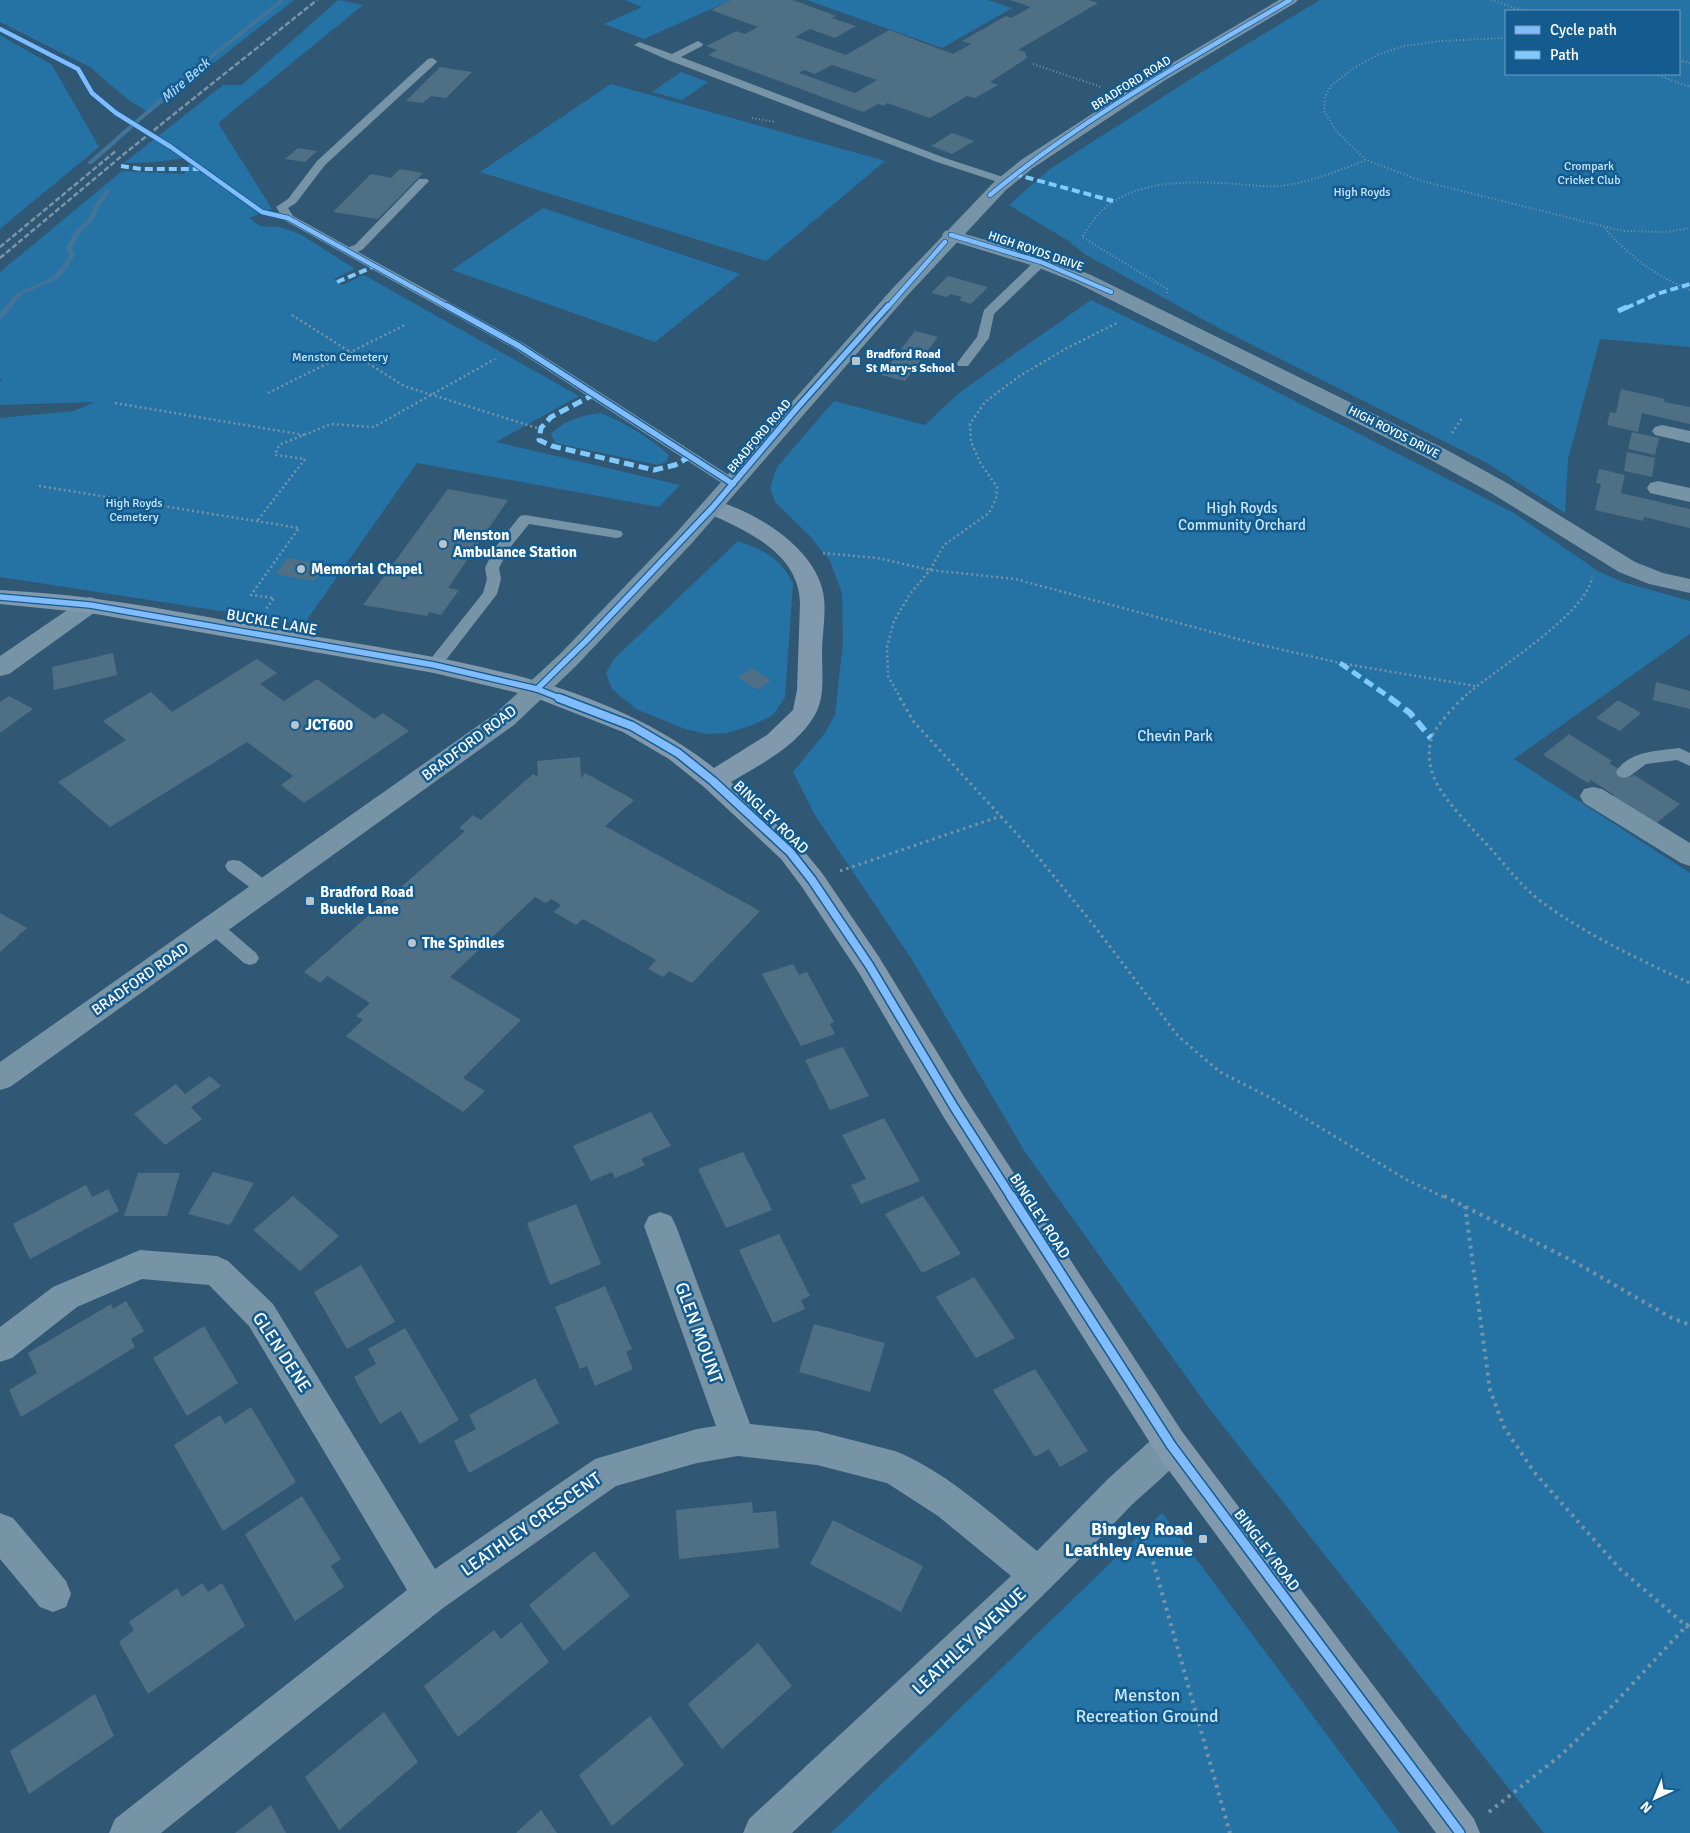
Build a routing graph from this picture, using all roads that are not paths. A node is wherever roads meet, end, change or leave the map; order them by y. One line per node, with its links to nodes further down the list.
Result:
1 (1290, 0): 6 (main road, BRADFORD ROAD)
2 (698, 44): 4 (lane)
3 (639, 45): 4 (lane)
4 (672, 58): 6 (lane)
5 (432, 61): 9 (lane)
6 (1005, 181): 8 (main road, BRADFORD ROAD)
7 (423, 182): 9 (lane)
8 (952, 235): 10 (street, HIGH ROYDS DRIVE); 14 (main road, BRADFORD ROAD)
9 (350, 251): 14 (lane)
10 (1041, 262): 11 (lane); 19 (street, HIGH ROYDS DRIVE)
11 (963, 363)
12 (1662, 431): 13 (street)
13 (1690, 437)
14 (733, 484): 17 (main road, BRADFORD ROAD)
15 (1658, 488): 16 (street)
16 (1690, 495)
17 (713, 507): 24 (main road, BRADFORD ROAD); 27 (street)
18 (616, 534): 22 (lane)
19 (1690, 586)
20 (0, 597): 21 (street, BUCKLE LANE)
21 (90, 605): 22 (street, BUCKLE LANE); 23 (street)
22 (434, 665): 24 (street, BUCKLE LANE)
23 (0, 668)
24 (537, 689): 27 (street, BINGLEY ROAD); 31 (main road, BRADFORD ROAD)
25 (1690, 760): 26 (lane)
26 (1624, 772)
27 (713, 781): 38 (street, BINGLEY ROAD)
28 (1598, 792): 29 (street)
29 (1690, 856)
30 (234, 866): 31 (lane)
31 (266, 890): 32 (main road, BRADFORD ROAD)
32 (214, 927): 33 (lane); 34 (main road, BRADFORD ROAD)
33 (250, 958)
34 (0, 1078)
35 (660, 1226): 37 (street, GLEN MOUNT)
36 (0, 1347): 42 (street, GLEN DENE)
37 (738, 1439): 40 (street, LEATHLEY CRESCENT); 42 (street, LEATHLEY CRESCENT)
38 (1171, 1445): 40 (street, LEATHLEY AVENUE); 45 (street, BINGLEY ROAD)
39 (0, 1531): 41 (street)
40 (1039, 1575): 44 (street, LEATHLEY AVENUE)
41 (53, 1594)
42 (430, 1595): 43 (street, LEATHLEY CRESCENT)
43 (129, 1833)
44 (763, 1833)
45 (1460, 1833)

